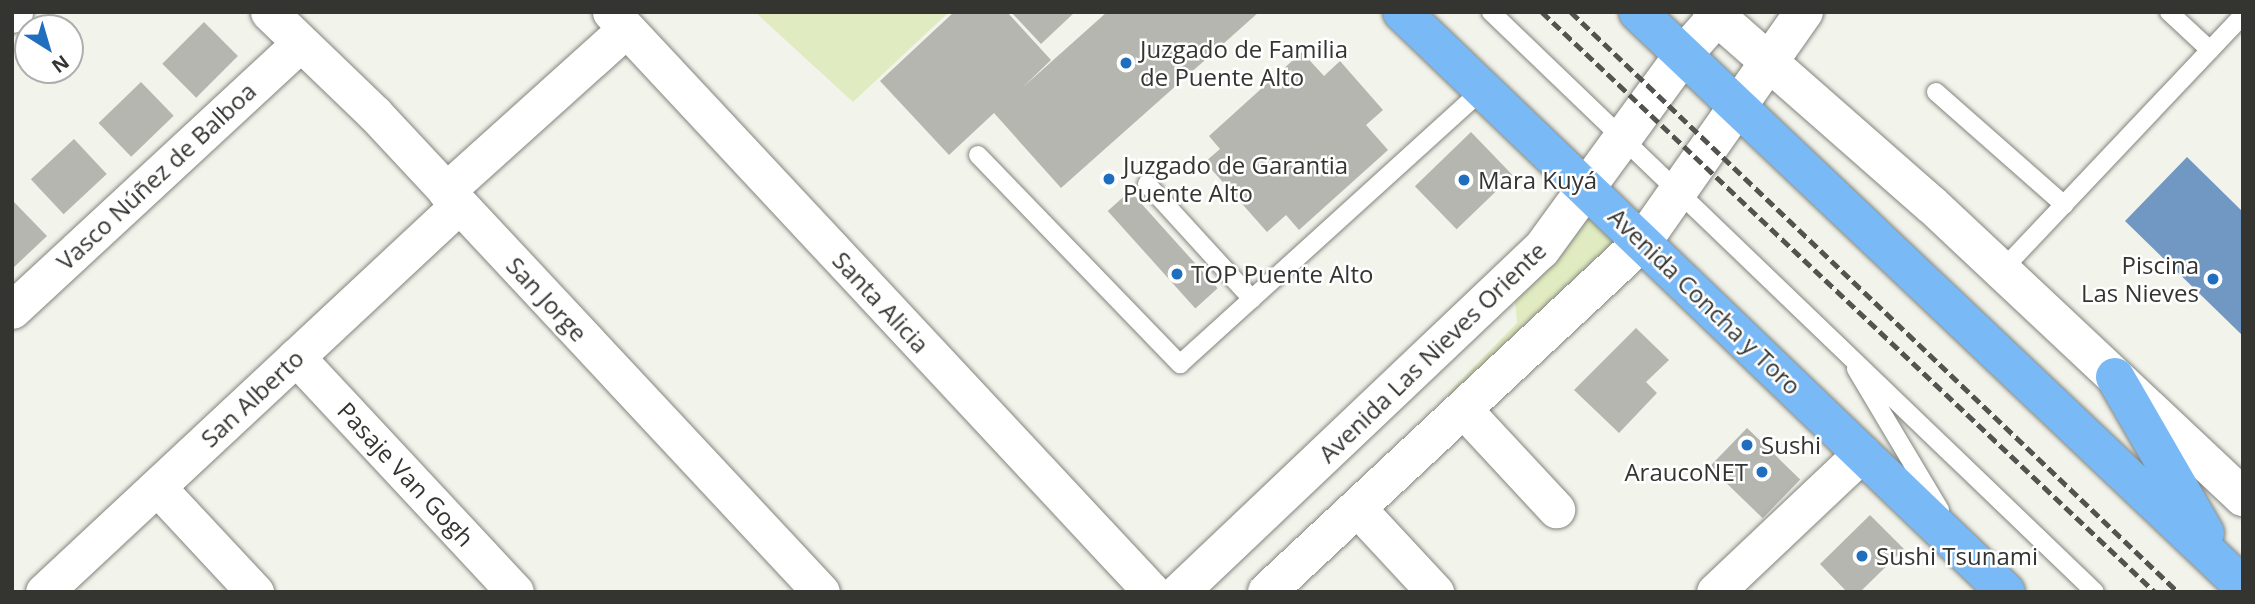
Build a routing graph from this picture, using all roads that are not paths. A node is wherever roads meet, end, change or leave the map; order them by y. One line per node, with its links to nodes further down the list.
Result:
1 (269, 12): 10 (street, San Jorge)
2 (1402, 12): 14 (main road, Avenida Concha y Toro)
3 (1491, 12): 17 (lane)
4 (1638, 12): 12 (main road)
5 (1804, 12): 13 (street)
6 (2169, 12): 11 (lane)
7 (1717, 14): 12 (street, Avenida Las Nieves Oriente); 13 (street)
8 (2243, 15): 11 (lane)
9 (618, 21): 22 (street, San Alberto); 44 (street, Santa Alicia)
10 (300, 43): 22 (street, San Jorge); 27 (street, Vasco Núñez de Balboa)
11 (2210, 50): 23 (lane)
12 (1683, 55): 16 (main road); 17 (street, Avenida Las Nieves Oriente)
13 (1773, 62): 16 (street); 25 (street)
14 (1483, 89): 20 (main road, Avenida Concha y Toro); 26 (lane)
15 (1936, 92): 23 (lane)
16 (1740, 108): 21 (street); 39 (main road)
17 (1622, 135): 20 (street, Avenida Las Nieves Oriente); 21 (lane)
18 (978, 155): 26 (lane)
19 (1147, 184): 26 (lane)
20 (1586, 187): 24 (main road, Avenida Concha y Toro); 31 (street, Avenida Las Nieves Oriente)
21 (1679, 189): 24 (street); 28 (lane)
22 (453, 198): 29 (street, San Alberto); 43 (street, San Jorge)
23 (2064, 205): 25 (lane)
24 (1643, 241): 32 (street); 33 (main road, Avenida Concha y Toro)
25 (2002, 270): 30 (street)
26 (1252, 299)
27 (12, 310)
28 (1844, 348): 38 (lane); 50 (lane)
29 (296, 357): 34 (street, San Alberto); 42 (street, Pasaje Van Gogh)
30 (2115, 377): 35 (street); 39 (main road)
31 (1397, 389): 32 (street); 45 (street, Avenida Las Nieves Oriente)
32 (1450, 421): 36 (street); 37 (street)
33 (1862, 453): 38 (main road, Avenida Concha y Toro); 48 (street)
34 (157, 487): 40 (street, San Alberto); 41 (street)
35 (2243, 498)
36 (1357, 508): 46 (street); 47 (street)
37 (1556, 509)
38 (1965, 553): 49 (main road, Avenida Concha y Toro)
39 (2235, 579)
40 (44, 592)
41 (255, 592)
42 (515, 592)
43 (821, 592)
44 (1152, 592)
45 (1180, 592)
46 (1268, 592)
47 (1435, 592)
48 (1715, 592)
49 (2006, 592)
50 (2095, 592)

